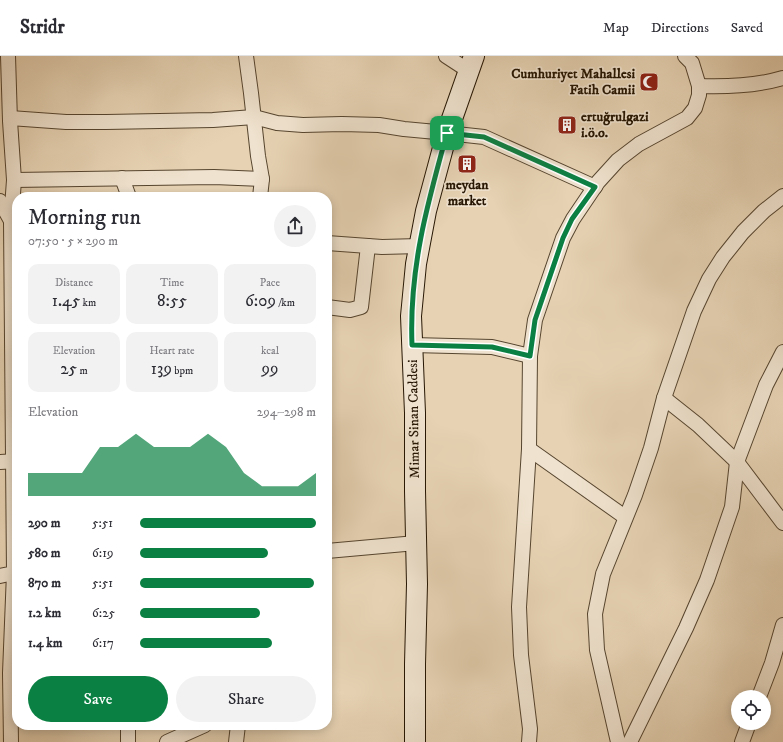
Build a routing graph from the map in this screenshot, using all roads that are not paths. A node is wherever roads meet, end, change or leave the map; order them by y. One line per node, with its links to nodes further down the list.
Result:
1 (8, 56): 9 (street)
2 (246, 56): 8 (street)
3 (446, 56): 5 (street)
4 (685, 56): 7 (street)
5 (471, 63): 10 (street, Mimar Sinan Caddesi)
6 (783, 78): 7 (street)
7 (699, 86): 14 (street)
8 (254, 117): 9 (street); 10 (street); 12 (street)
9 (10, 118): 13 (street)
10 (447, 133): 14 (street); 24 (street, Mimar Sinan Caddesi)
11 (122, 178): 12 (street); 13 (street); 16 (street)
12 (262, 179): 17 (street)
13 (14, 180): 15 (street)
14 (595, 187): 28 (street)
15 (13, 192)
16 (127, 192)
17 (261, 192)
18 (783, 196): 29 (street)
19 (0, 201): 21 (street)
20 (12, 207): 21 (street)
21 (11, 221): 31 (street)
22 (332, 243): 23 (street)
23 (368, 246): 24 (street); 25 (street)
24 (419, 246): 26 (street, Mimar Sinan Caddesi)
25 (332, 308)
26 (412, 345): 28 (street); 36 (street, Mimar Sinan Caddesi)
27 (783, 352): 32 (street)
28 (530, 356): 30 (street)
29 (664, 398): 32 (street); 34 (street)
30 (529, 449): 34 (street); 53 (street)
31 (10, 462): 33 (street)
32 (738, 462): 35 (street); 55 (street)
33 (12, 499)
34 (626, 517): 54 (street)
35 (783, 523)
36 (416, 542): 37 (street); 52 (street, Mimar Sinan Caddesi)
37 (332, 550)
38 (12, 574): 39 (street)
39 (0, 576)
40 (12, 610): 42 (street)
41 (783, 625): 43 (street)
42 (5, 676): 48 (street)
43 (762, 690)
44 (128, 730): 49 (street)
45 (195, 730): 50 (street)
46 (237, 730): 51 (street)
47 (746, 730): 56 (street)
48 (10, 742)
49 (128, 742)
50 (167, 742)
51 (236, 742)
52 (415, 742)
53 (529, 742)
54 (618, 742)
55 (630, 742)
56 (742, 742)

